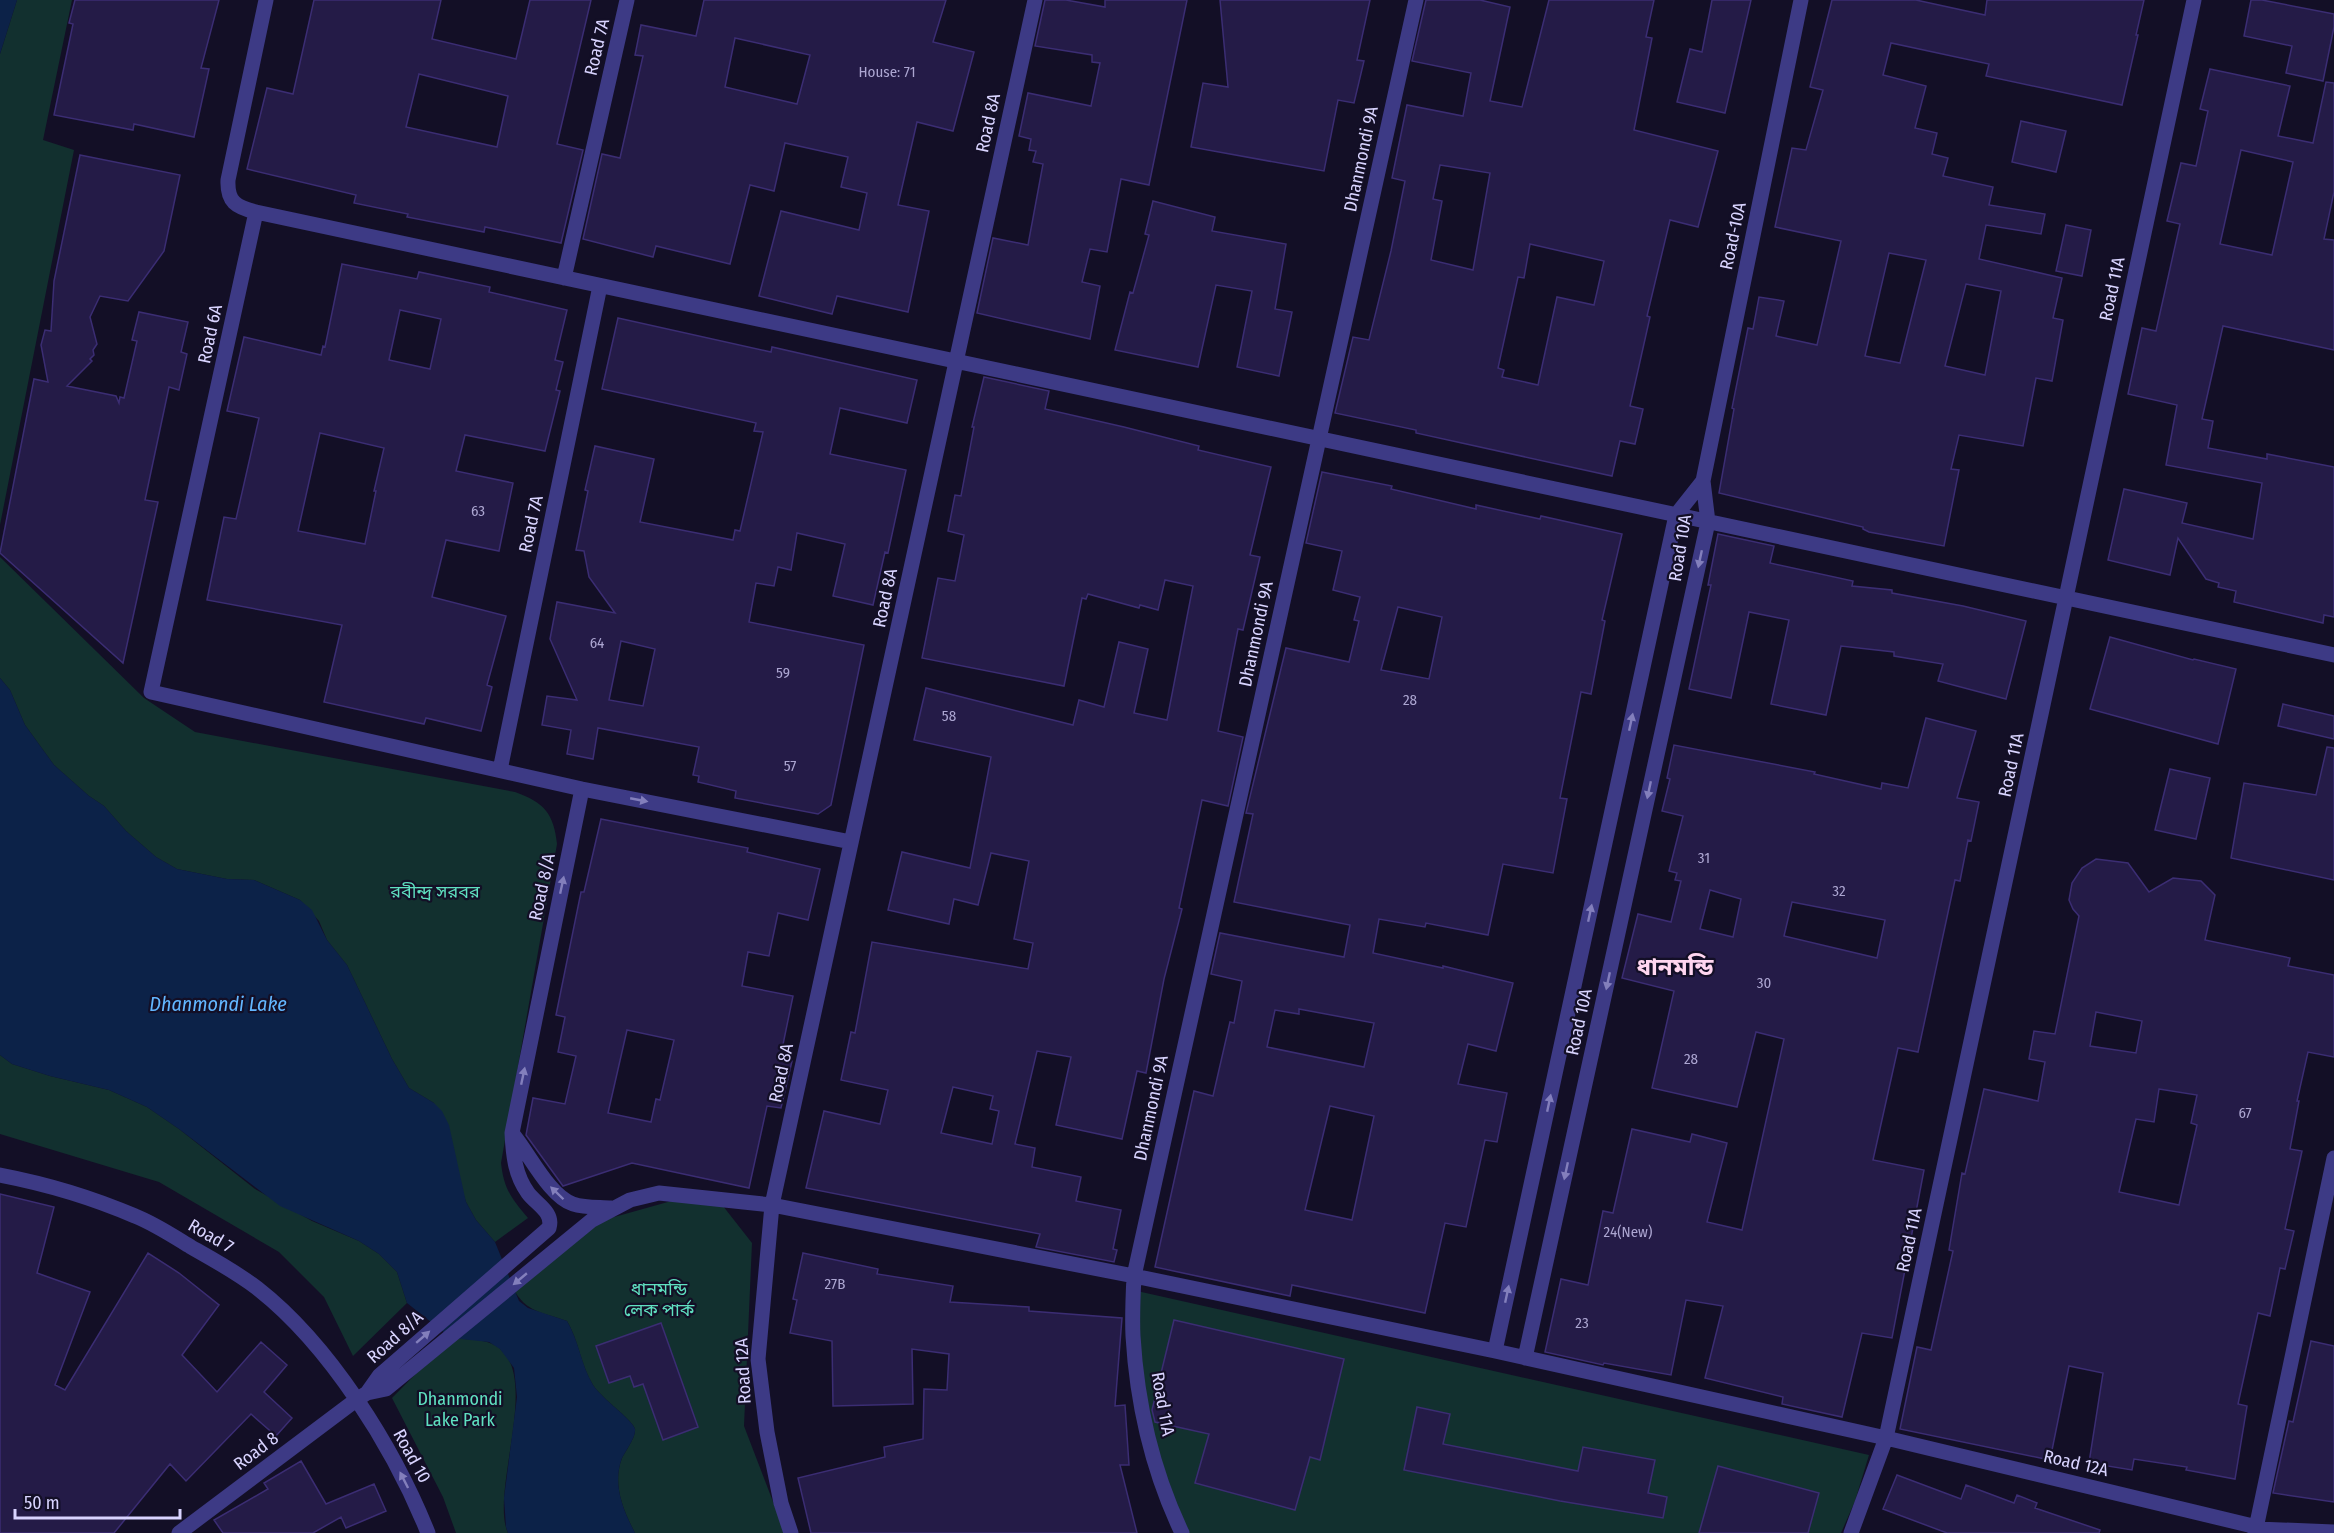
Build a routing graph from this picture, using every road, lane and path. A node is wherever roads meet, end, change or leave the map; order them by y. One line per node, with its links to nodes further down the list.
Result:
1 (266, 0): 7 (street)
2 (627, 0): 8 (street, Road 7A)
3 (1035, 0): 10 (street, Road 8A)
4 (1416, 0): 11 (street, Dhanmondi 9A)
5 (1801, 0): 12 (street, Road-10A)
6 (2194, 0): 15 (street, Road 11A)
7 (256, 212): 8 (street); 17 (street, Road 6A)
8 (564, 278): 9 (street)
9 (600, 286): 10 (street); 17 (street, Road 7A)
10 (956, 362): 11 (street); 19 (street, Road 8A)
11 (1319, 439): 13 (street); 25 (street, Dhanmondi 9A)
12 (1703, 481): 13 (street, Road 10A); 14 (street, Road 10A)
13 (1676, 515): 14 (street); 26 (street, Road 10A, one-way to 13)
14 (1708, 522): 15 (street); 27 (street, Road 10A, one-way to 27)
15 (2066, 598): 16 (street); 30 (street, Road 11A)
16 (2334, 655)
17 (500, 770): 18 (street)
18 (582, 789): 19 (street, one-way to 19); 20 (street, Road 8/A, one-way to 18)
19 (851, 842): 23 (street, Road 8A)
20 (512, 1133): 24 (street, Road 8/A, one-way to 20); 28 (street, Road 8/A, one-way to 20)
21 (2334, 1158): 31 (street)
22 (0, 1175): 29 (street, Road 7)
23 (772, 1204): 24 (street, Road 8/A); 25 (street, Road 8/A); 35 (street, Road 12A)
24 (611, 1208): 28 (street, Road 8/A, one-way to 28)
25 (1134, 1276): 26 (street, Road 8/A); 36 (street, Road 11A)
26 (1495, 1351): 27 (street, Road 12A)
27 (1525, 1358): 30 (street, Road 12A)
28 (383, 1382): 29 (street, Road 8/A)
29 (362, 1397): 33 (street, Road 8); 34 (street, Road 10, one-way to 29)
30 (1886, 1438): 31 (street, Road 12A); 37 (street, Road 11A)
31 (2256, 1529): 32 (street, Road 12A)
32 (2334, 1532)
33 (179, 1533)
34 (428, 1533)
35 (791, 1533)
36 (1182, 1533)
37 (1851, 1533)

